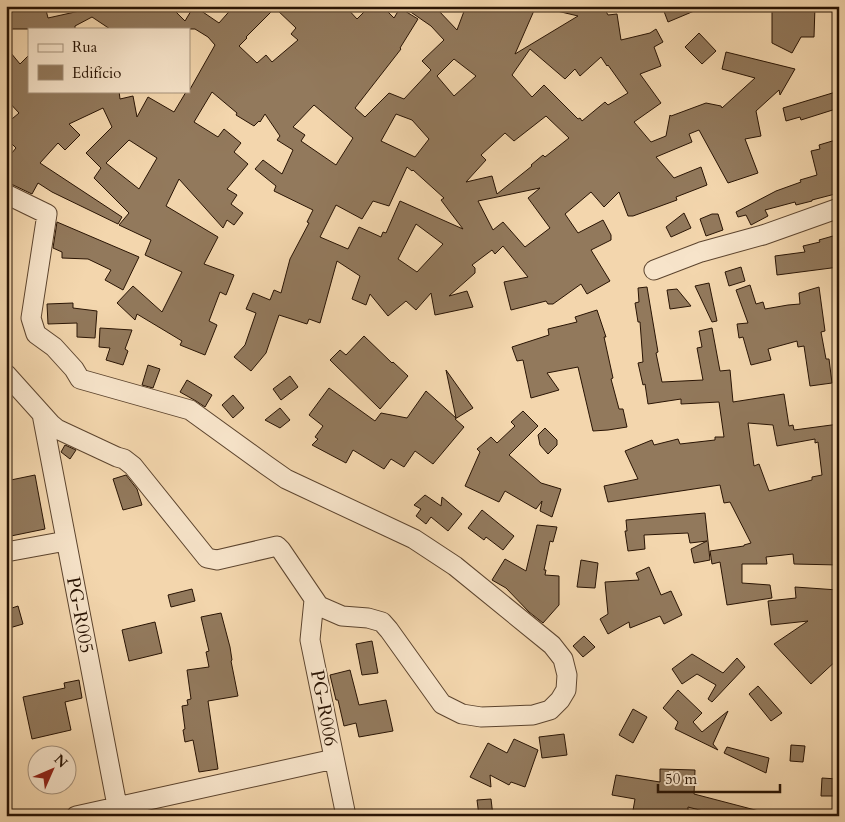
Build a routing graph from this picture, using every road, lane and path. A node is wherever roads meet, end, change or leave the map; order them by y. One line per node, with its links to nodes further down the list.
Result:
1 (6, 194): 8 (street)
2 (839, 208): 3 (street)
3 (654, 270)
4 (6, 374): 5 (street)
5 (42, 414): 6 (street, PG-R005); 8 (street)
6 (66, 541): 7 (street); 10 (street, PG-R005)
7 (6, 552)
8 (314, 600): 9 (street, PG-R006)
9 (334, 759): 10 (street); 12 (street, PG-R006)
10 (118, 811): 11 (street)
11 (76, 816)
12 (346, 816)

